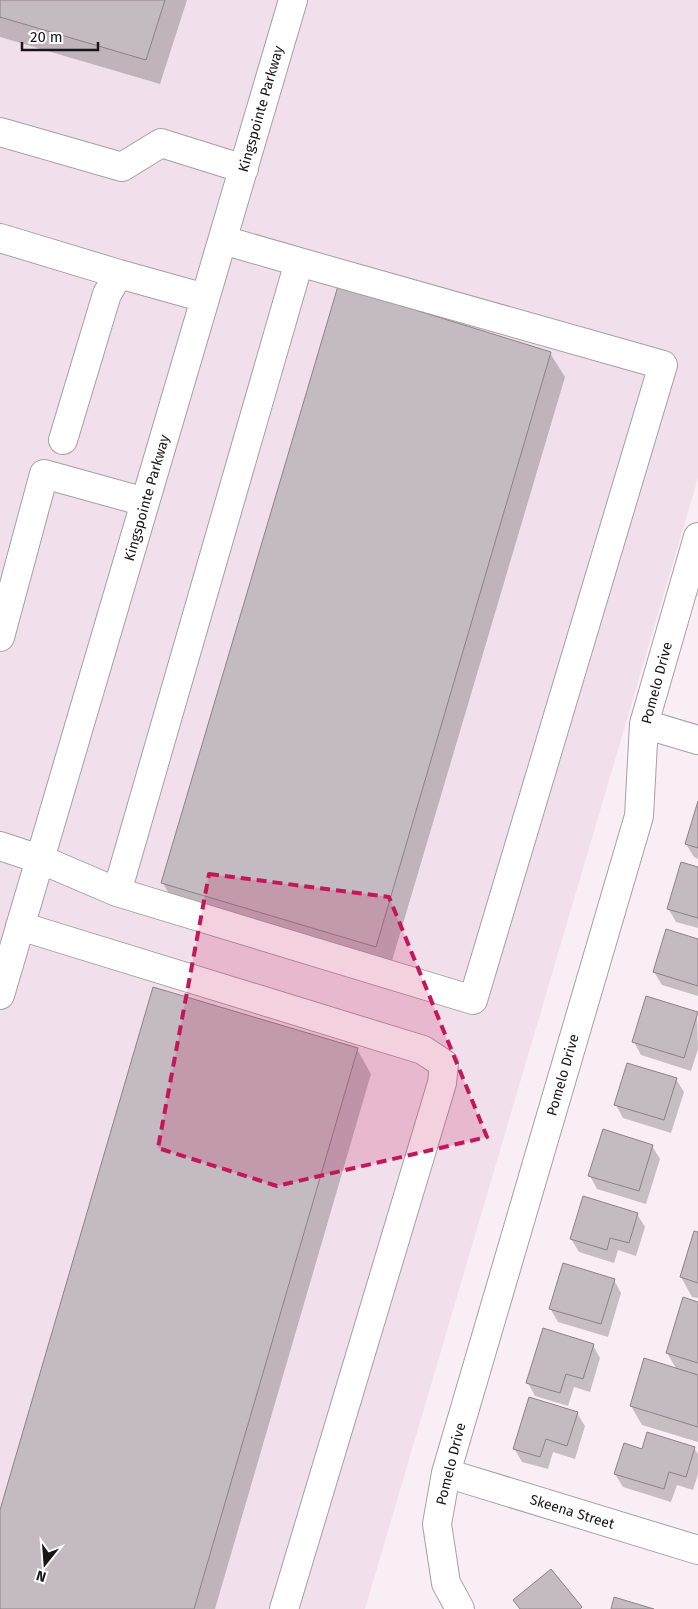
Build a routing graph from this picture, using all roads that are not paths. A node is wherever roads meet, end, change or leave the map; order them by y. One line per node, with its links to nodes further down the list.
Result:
1 (293, 0): 3 (street, Kingspointe Parkway)
2 (0, 132): 3 (street)
3 (244, 169): 5 (street, Kingspointe Parkway)
4 (0, 238): 7 (street)
5 (222, 240): 6 (street); 8 (street, Kingspointe Parkway)
6 (299, 262): 17 (street); 17 (street)
7 (120, 274): 8 (street); 9 (street)
8 (205, 298): 10 (street, Kingspointe Parkway)
9 (63, 440)
10 (145, 502): 12 (street); 16 (street, Kingspointe Parkway)
11 (698, 537): 13 (street, Pomelo Drive)
12 (0, 637)
13 (644, 724): 14 (street); 21 (street, Pomelo Drive)
14 (698, 740)
15 (0, 846): 16 (street)
16 (42, 860): 17 (street); 18 (street, Kingspointe Parkway)
17 (117, 892)
18 (20, 926): 19 (street, Kingspointe Parkway); 23 (street)
19 (6, 952): 20 (street, Kingspointe Parkway)
20 (0, 995)
21 (446, 1473): 22 (street, Skeena Street); 24 (street, Pomelo Drive)
22 (698, 1550)
23 (284, 1609)
24 (460, 1609)

